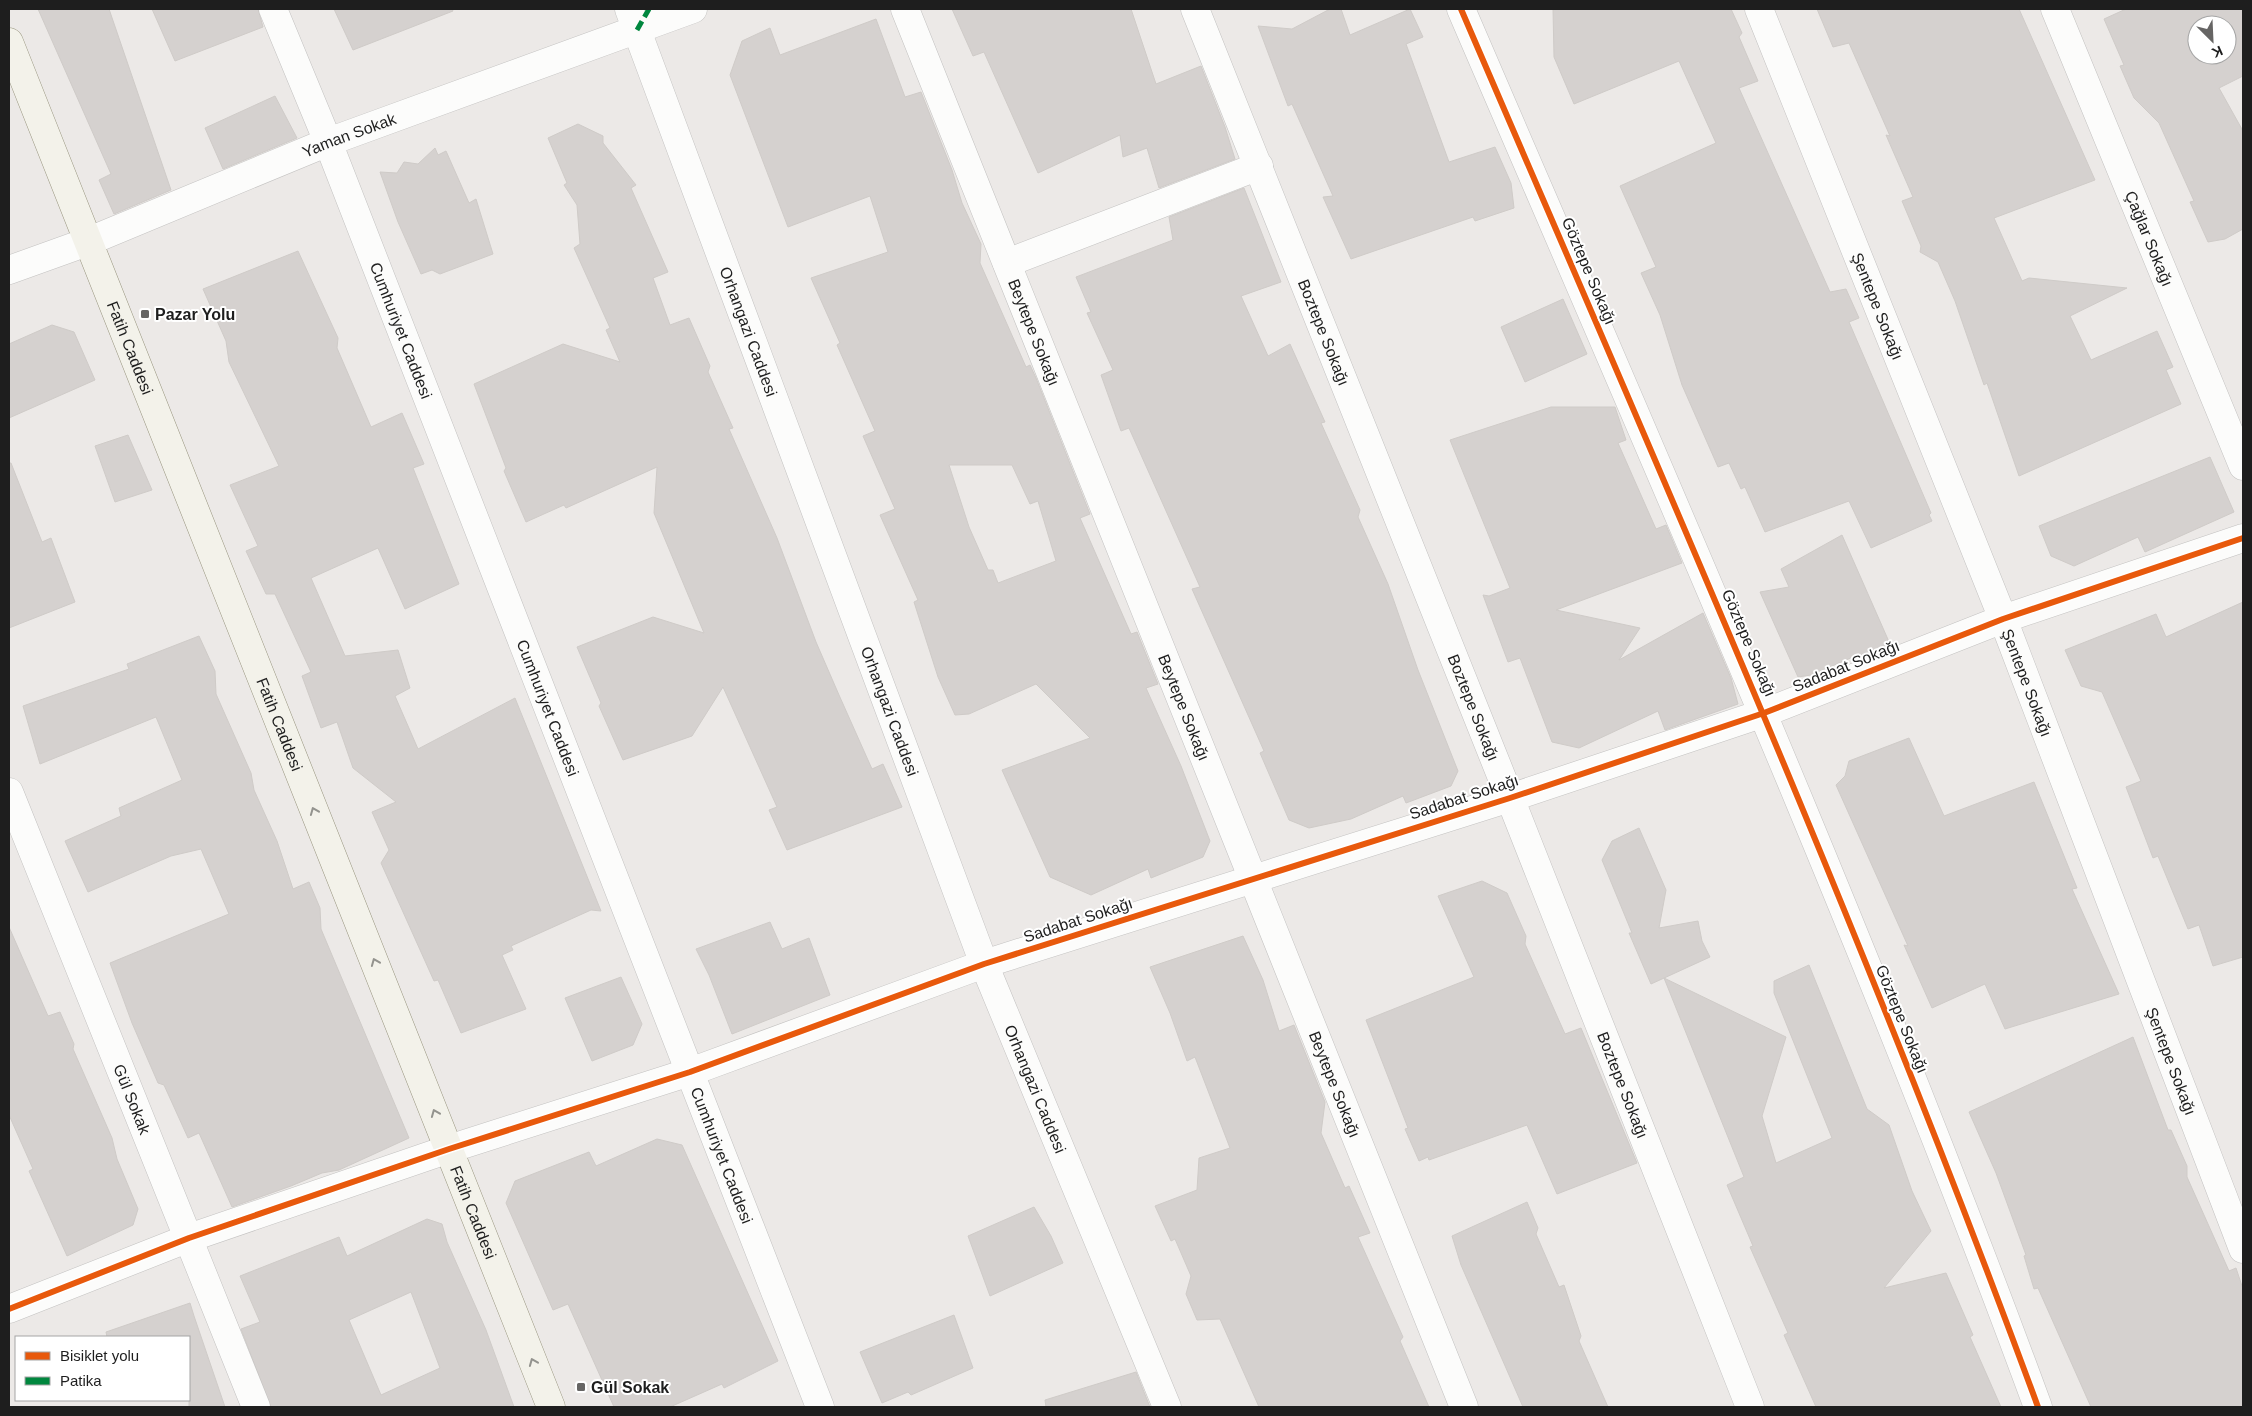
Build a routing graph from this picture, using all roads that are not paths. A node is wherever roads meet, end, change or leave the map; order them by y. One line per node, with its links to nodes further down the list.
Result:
1 (273, 9): 10 (street, Cumhuriyet Caddesi)
2 (693, 9): 8 (street, Yaman Sokak)
3 (905, 9): 13 (street, Beytepe Sokağı)
4 (1195, 9): 11 (street, Boztepe Sokağı)
5 (1461, 9): 18 (street, Göztepe Sokağı)
6 (1759, 9): 17 (street, Şentepe Sokağı)
7 (2055, 9): 15 (street, Çağlar Sokağı)
8 (633, 20): 10 (street, Yaman Sokak); 22 (street, Orhangazi Caddesi)
9 (9, 42): 12 (main road, Fatih Caddesi)
10 (328, 142): 12 (street, Yaman Sokak); 23 (street, Cumhuriyet Caddesi)
11 (1259, 166): 13 (street); 20 (street, Boztepe Sokağı)
12 (87, 242): 14 (street, Yaman Sokak); 24 (main road, Fatih Caddesi, one-way to 12)
13 (1007, 263): 21 (street, Beytepe Sokağı)
14 (9, 270)
15 (2243, 466)
16 (2243, 538): 17 (street, Sadabat Sokağı)
17 (2003, 619): 18 (street, Sadabat Sokağı); 26 (street, Şentepe Sokağı)
18 (1764, 713): 20 (street, Sadabat Sokağı); 34 (street, Göztepe Sokağı)
19 (9, 792): 25 (street, Gül Sokak)
20 (1510, 798): 21 (street, Sadabat Sokağı); 33 (street, Boztepe Sokağı)
21 (1253, 878): 22 (street, Sadabat Sokağı); 32 (street, Beytepe Sokağı)
22 (984, 964): 23 (street, Sadabat Sokağı); 31 (street, Orhangazi Caddesi)
23 (690, 1072): 24 (street, Sadabat Sokağı); 30 (street, Cumhuriyet Caddesi)
24 (449, 1149): 25 (street, Sadabat Sokağı); 29 (main road, Fatih Caddesi, one-way to 24)
25 (189, 1238): 27 (street, Sadabat Sokağı); 28 (street, Gül Sokak)
26 (2243, 1249)
27 (9, 1308)
28 (256, 1407)
29 (551, 1407)
30 (820, 1407)
31 (1166, 1407)
32 (1464, 1407)
33 (1750, 1407)
34 (2038, 1407)

